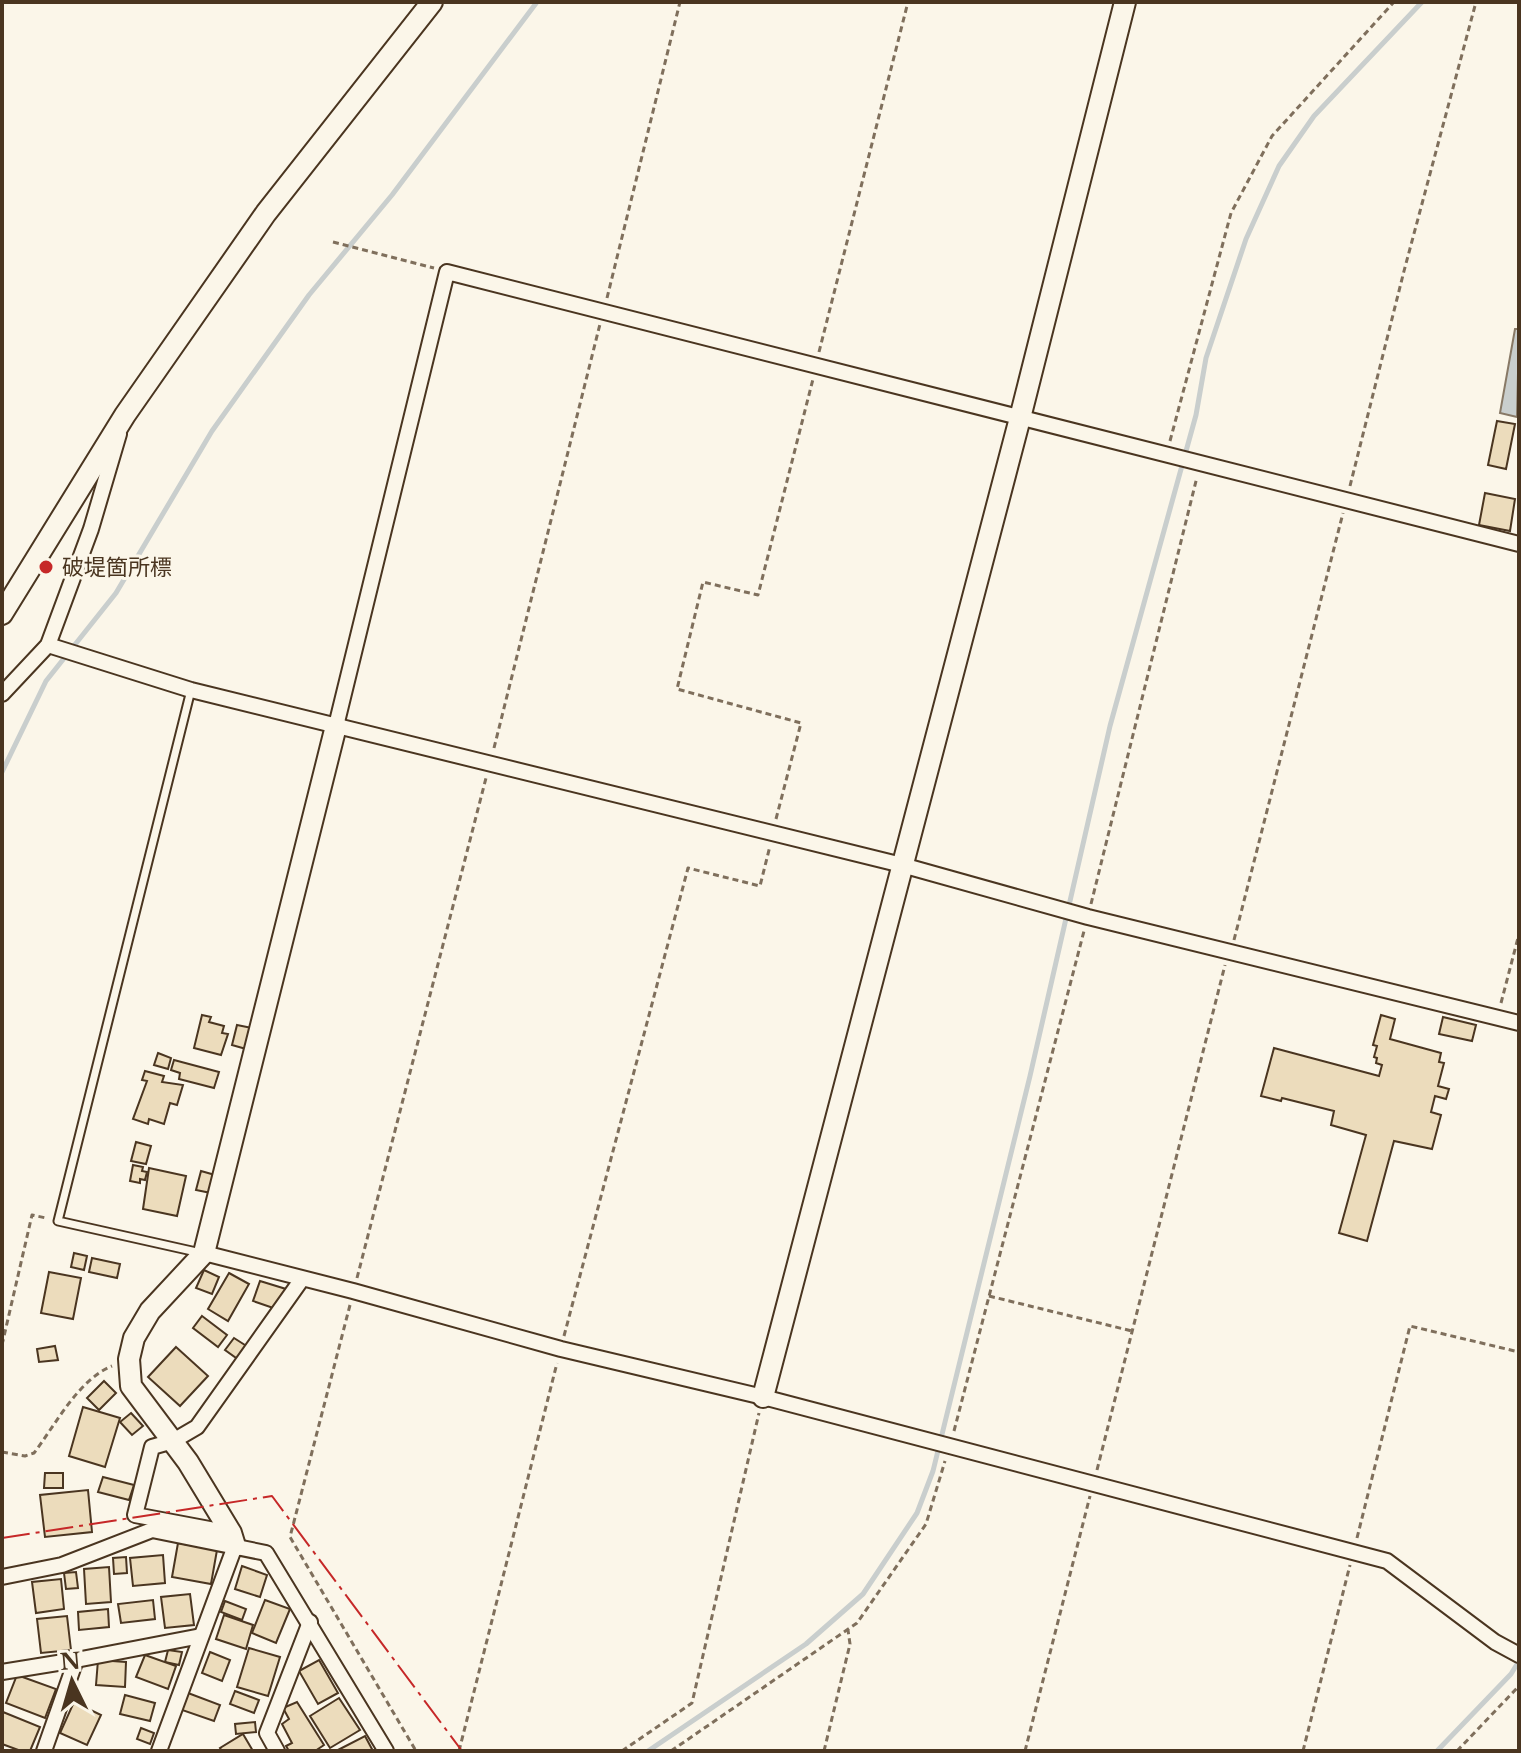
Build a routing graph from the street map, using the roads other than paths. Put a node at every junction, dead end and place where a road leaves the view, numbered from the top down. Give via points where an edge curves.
1 (432, 2) edge
2 (1125, 2) edge
3 (125, 415) junction
4 (1020, 418) junction
5 (1519, 544) edge
6 (2, 614) edge
7 (48, 645) junction
8 (191, 690) junction
9 (2, 694) edge
10 (336, 726) junction
11 (902, 865) junction
12 (1519, 1023) edge
13 (204, 1253) junction
14 (302, 1279) junction
15 (763, 1397) junction
16 (173, 1441) junction
17 (233, 1539) junction
18 (2, 1577) edge
19 (310, 1622) junction
20 (201, 1636) junction
21 (1519, 1655) edge
22 (76, 1660) junction
23 (2, 1672) edge
24 (160, 1750) edge
25 (44, 1751) edge
26 (277, 1751) edge
27 (386, 1751) edge

1 - 3 street via 266,213
2 - 4 street
3 - 6 street
3 - 7 street
4 - 5 street
4 - 10 street via 447,272
4 - 11 street
7 - 8 street
7 - 9 street
8 - 10 street
8 - 13 lane via 58,1221
10 - 11 street
10 - 13 street
11 - 12 street via 1088,917
11 - 15 street
13 - 14 street
13 - 16 street via 150,1311 129,1359 131,1386
14 - 15 street
14 - 16 street via 197,1427
15 - 21 street via 1387,1561
16 - 17 street
16 - 17 street via 152,1447 135,1515
17 - 18 street via 152,1530 62,1565
17 - 19 street via 266,1553
17 - 20 street
19 - 26 street via 267,1733
19 - 27 street
20 - 22 street
20 - 24 street
22 - 23 street
22 - 25 street

